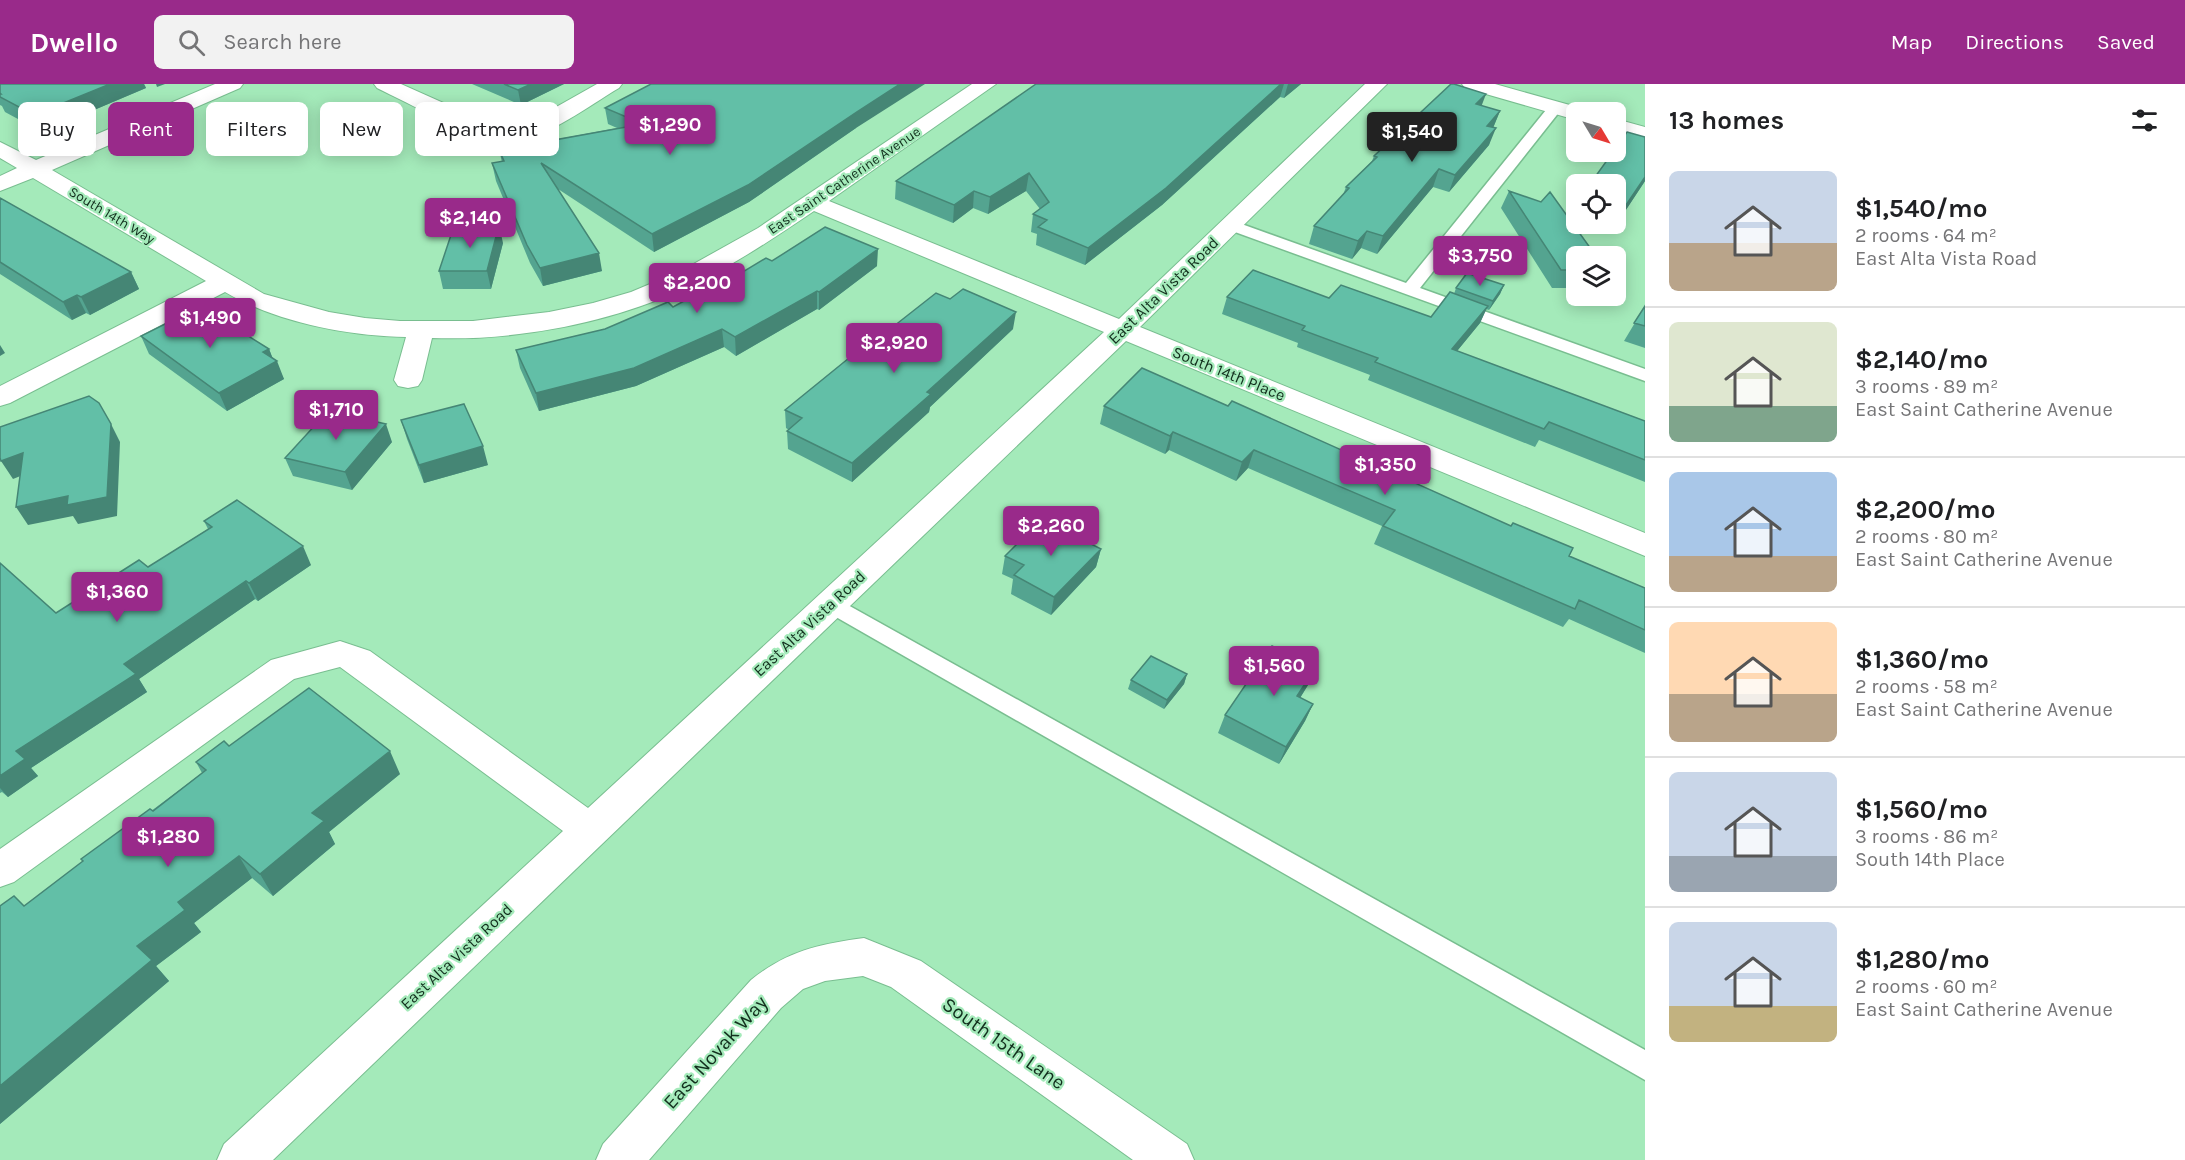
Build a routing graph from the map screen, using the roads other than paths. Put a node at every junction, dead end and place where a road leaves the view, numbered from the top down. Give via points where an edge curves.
1 (233, 84) edge
2 (384, 84) edge
3 (612, 84) edge
4 (986, 84) edge
5 (1377, 84) edge
6 (1472, 84) edge
7 (1555, 108) junction
8 (1566, 111) edge
9 (1626, 128) edge
10 (1645, 134) edge
11 (0, 149) edge
12 (34, 170) junction
13 (0, 184) edge
14 (812, 202) junction
15 (1230, 225) junction
16 (224, 282) junction
17 (1409, 290) junction
18 (1123, 329) junction
19 (420, 333) junction
20 (1645, 375) edge
21 (408, 380) dead end
22 (0, 397) edge
23 (1645, 545) edge
24 (830, 603) junction
25 (590, 830) junction
26 (0, 870) edge
27 (824, 962) joint
28 (1645, 1066) edge
29 (240, 1160) edge
30 (619, 1160) edge
31 (1171, 1160) edge

1 - 12 street
2 - 3 street via 511,135
4 - 14 street, East Saint Catherine Avenue
5 - 15 street, East Alta Vista Road
6 - 7 street
7 - 8 street
7 - 17 lane
9 - 10 street
11 - 12 street, South 14th Way
12 - 13 street
12 - 16 street, South 14th Way
14 - 18 street, South 14th Place
14 - 19 street, East Saint Catherine Avenue via 743,249 670,286 603,310 494,329
15 - 17 lane
15 - 18 street, East Alta Vista Road
16 - 19 street, East Saint Catherine Avenue via 255,299 296,313
16 - 22 street
17 - 20 lane
18 - 23 street, South 14th Place
18 - 24 street, East Alta Vista Road
19 - 21 street
24 - 25 street, East Alta Vista Road
24 - 28 lane
25 - 26 street via 358,660 340,654 283,669
25 - 29 street, East Alta Vista Road
27 - 30 street, East Novak Way via 788,976 766,994
27 - 31 street, South 15th Lane via 864,957 906,974

